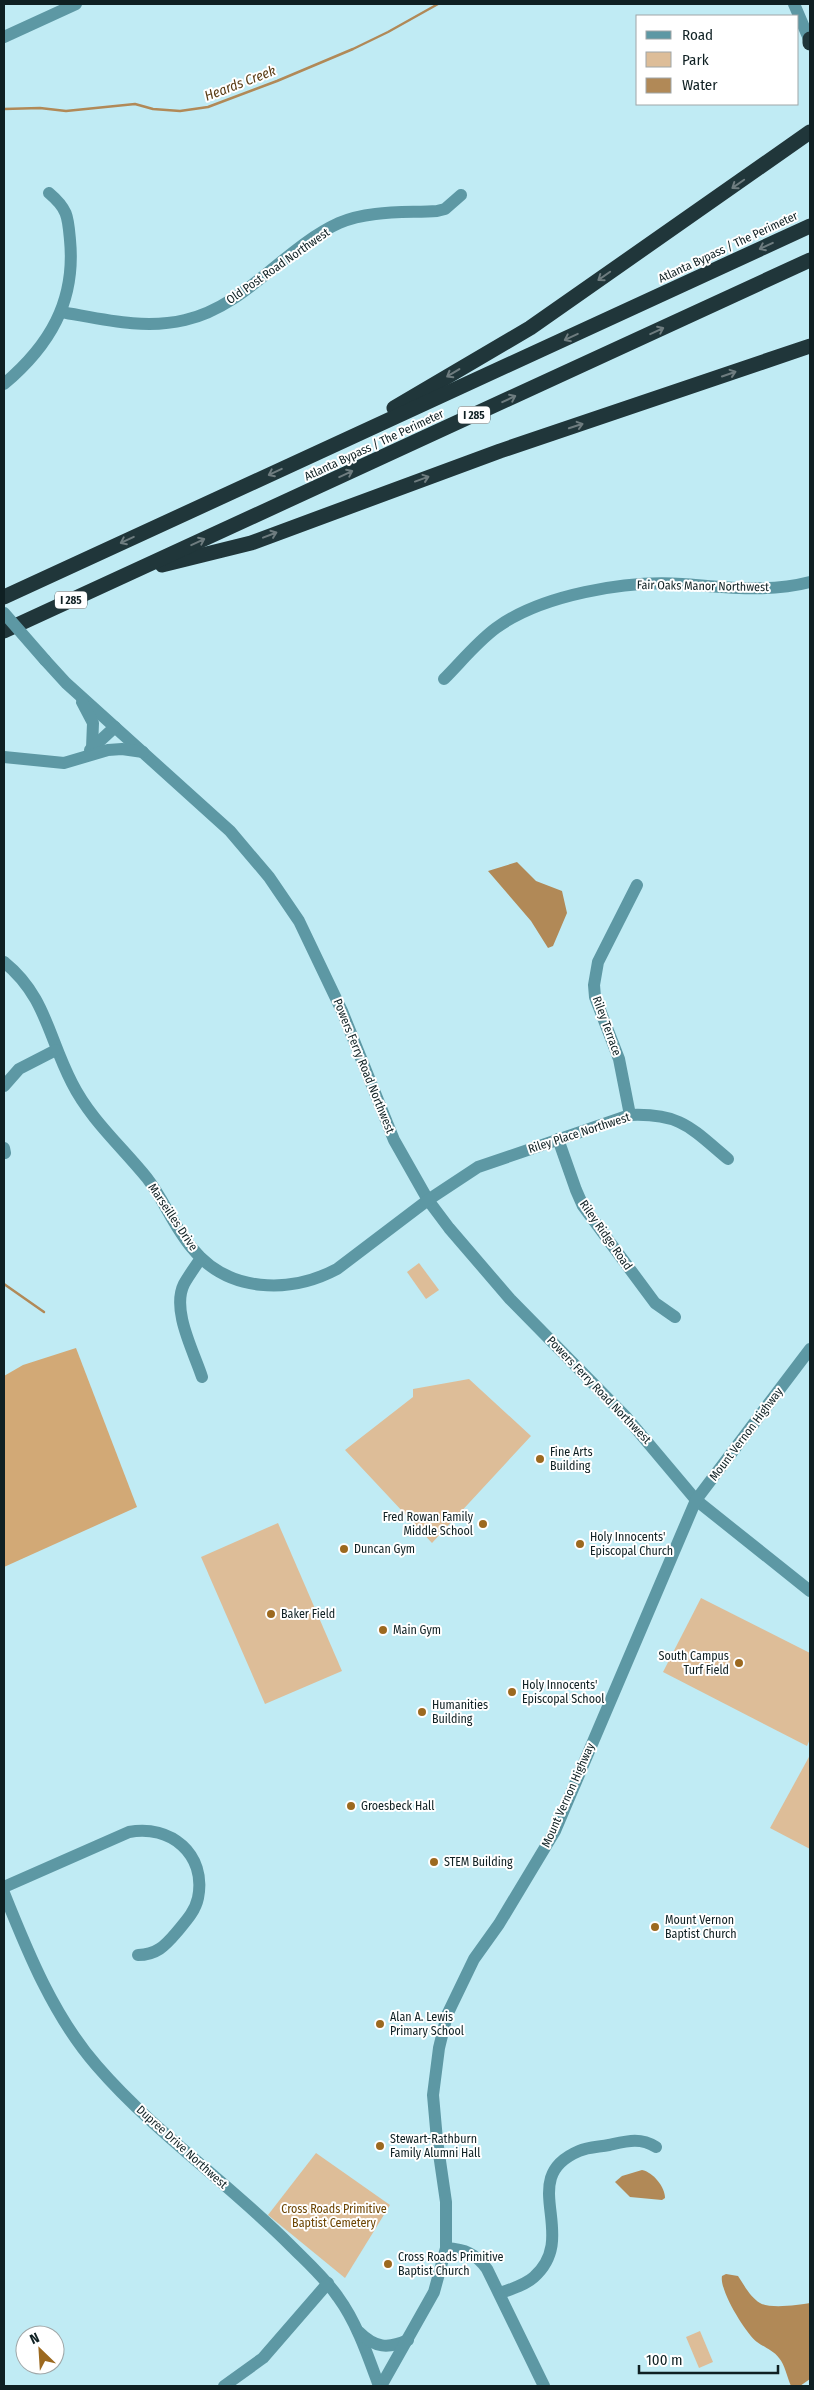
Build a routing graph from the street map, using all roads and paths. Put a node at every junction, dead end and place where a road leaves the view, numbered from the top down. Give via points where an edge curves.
1 (76, 4) edge
2 (799, 16) edge
3 (4, 37) edge
4 (810, 41) edge
5 (809, 132) edge
6 (49, 194) dead end
7 (461, 195) dead end
8 (810, 226) edge
9 (810, 260) edge
10 (61, 312) junction
11 (810, 346) edge
12 (4, 384) edge
13 (335, 444) junction
14 (138, 569) junction
15 (810, 582) edge
16 (4, 597) edge
17 (4, 613) edge
18 (4, 631) edge
19 (444, 679) dead end
20 (72, 688) junction
21 (115, 727) junction
22 (92, 748) junction
23 (143, 752) junction
24 (4, 757) edge
25 (76, 760) junction
26 (637, 885) dead end
27 (4, 962) edge
28 (56, 1050) junction
29 (4, 1086) edge
30 (630, 1115) junction
31 (558, 1138) junction
32 (728, 1159) dead end
33 (428, 1200) junction
34 (201, 1258) junction
35 (675, 1317) dead end
36 (810, 1349) edge
37 (202, 1377) dead end
38 (696, 1500) junction
39 (810, 1591) edge
40 (4, 1887) edge
41 (4, 1893) edge
42 (138, 1955) dead end
43 (656, 2147) dead end
44 (446, 2248) junction
45 (328, 2283) junction
46 (500, 2293) junction
47 (356, 2330) junction
48 (408, 2340) junction
49 (224, 2386) edge
50 (380, 2386) edge
51 (544, 2386) edge

1 - 3 street
2 - 4 street
5 -> 13 highway via 530,328
6 - 10 street via 66,210 72,257 69,285
7 - 10 street, Old Post Road Northwest via 437,212 371,214 339,223 316,236 229,301 187,320 138,325
8 -> 13 highway, Atlanta Bypass / The Perimeter / I 285
14 -> 9 highway, Atlanta Bypass / The Perimeter / I 285
10 - 12 street via 32,359
14 -> 11 highway via 188,560 251,542 500,451
13 -> 16 highway, Atlanta Bypass / The Perimeter / I 285
14 - 18 highway, Atlanta Bypass / The Perimeter / I 285
15 - 19 street, Fair Oaks Manor Northwest via 751,589 679,583 631,584 541,605 496,629
17 - 20 street, bridge
20 - 21 street, Powers Ferry Road Northwest
20 - 22 street via 93,723
21 - 22 street
21 - 23 street, Powers Ferry Road Northwest
22 - 25 street
23 - 25 street via 108,750
23 - 33 street, Powers Ferry Road Northwest via 230,832 269,877 295,914 342,1011 394,1140
24 - 25 street via 50,763
26 - 30 street, Riley Terrace via 598,962 594,985 595,997 619,1060
27 - 28 street, Marseilles Drive via 18,974 37,1000
28 - 29 street via 19,1069
28 - 34 street, Marseilles Drive via 85,1106 161,1197 185,1240
30 - 31 street, Riley Place Northwest
30 - 32 street, Riley Place Northwest via 654,1114 677,1120
31 - 33 street, Riley Place Northwest via 478,1167
31 - 35 street, Riley Ridge Road via 584,1206 655,1303
33 - 34 street, Marseilles Drive via 337,1268 303,1283 275,1286 248,1283 222,1273
33 - 38 street, Powers Ferry Road Northwest via 489,1276 627,1418
34 - 37 street via 184,1284 180,1305
36 - 38 street, Mount Vernon Highway
38 - 39 street, Powers Ferry Road Northwest
38 - 44 street, Mount Vernon Highway via 554,1831 499,1924 474,1959 447,2015 433,2096 446,2202
40 - 42 street via 129,1832 150,1830 168,1836 184,1847 194,1862 199,1881 198,1898 190,1916 165,1946 153,1953
41 - 45 street, Dupree Drive Northwest via 57,2009 95,2064 127,2098 275,2230
43 - 46 street via 647,2141 635,2140 580,2151 561,2162 552,2174 547,2190 554,2229 549,2257 534,2277
44 - 46 street via 467,2251 480,2260
44 - 48 street, Mount Vernon Highway via 434,2292
45 - 47 street, Dupree Drive Northwest
45 - 49 street via 263,2358
46 - 51 street
47 - 48 street via 376,2345 390,2346
47 - 50 street, Dupree Drive Northwest
48 - 50 street

